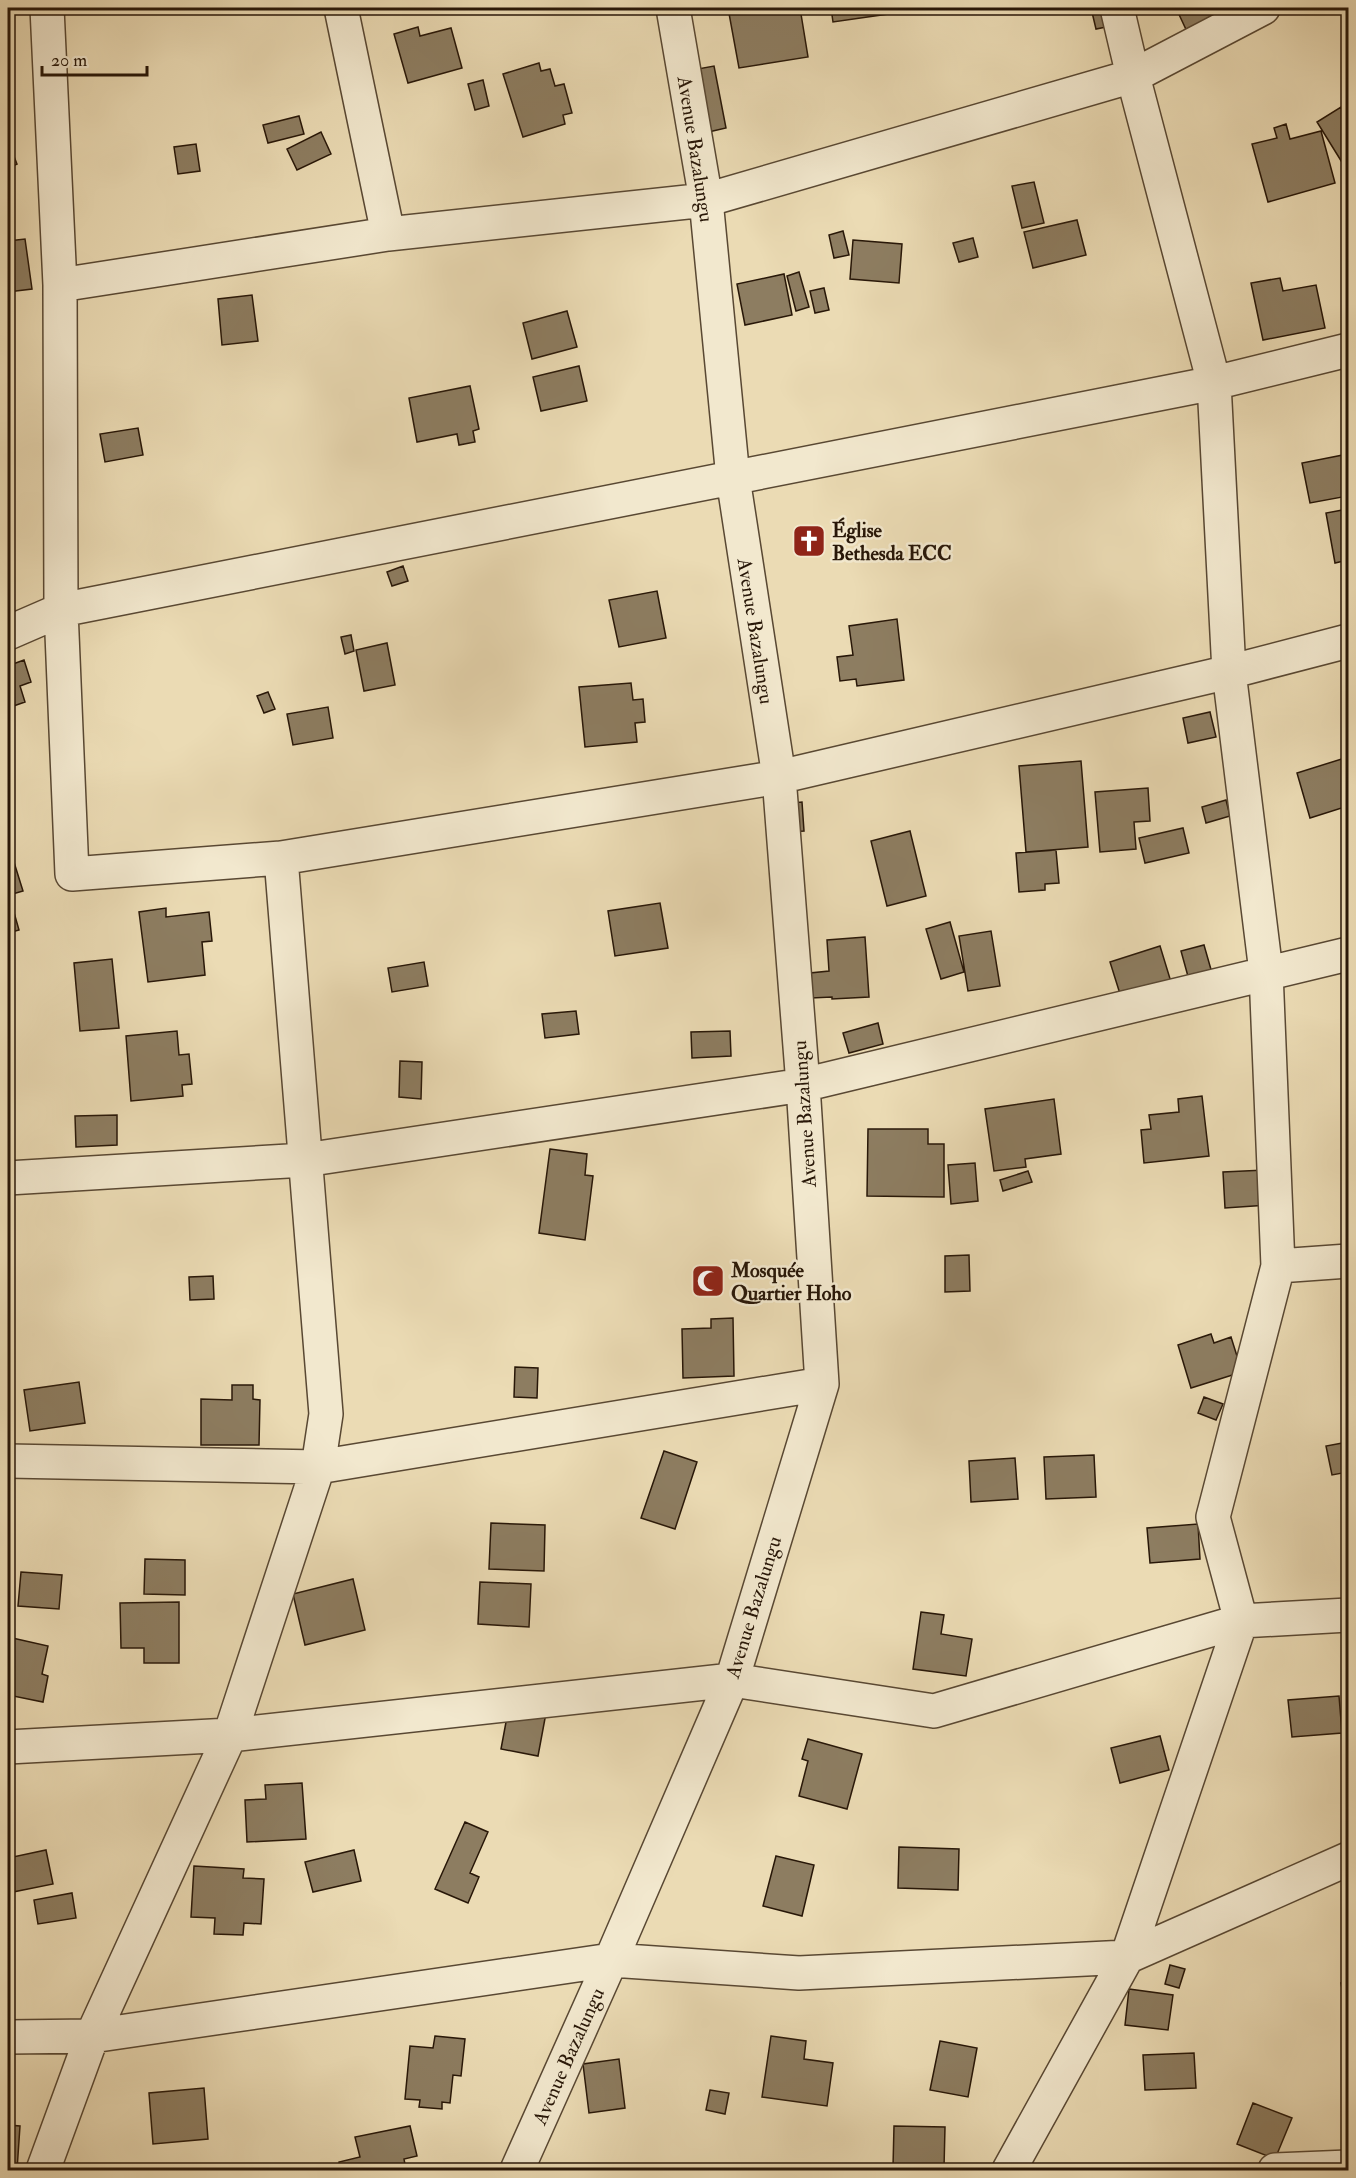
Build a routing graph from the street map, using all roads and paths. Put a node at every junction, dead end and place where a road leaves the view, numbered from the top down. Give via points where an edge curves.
1 (47, 8) edge
2 (340, 8) edge
3 (673, 8) edge
4 (1117, 8) edge
5 (1263, 8) edge
6 (1133, 76) junction
7 (706, 200) junction
8 (388, 234) junction
9 (60, 285) junction
10 (1348, 350) edge
11 (1214, 382) junction
12 (733, 478) junction
13 (61, 610) junction
14 (8, 633) edge
15 (1348, 641) edge
16 (1229, 672) junction
17 (779, 777) junction
18 (281, 858) junction
19 (1348, 954) edge
20 (1266, 972) junction
21 (803, 1085) junction
22 (305, 1161) junction
23 (8, 1178) edge
24 (1348, 1261) edge
25 (1278, 1266) junction
26 (822, 1384) junction
27 (8, 1461) edge
28 (318, 1467) junction
29 (1348, 1615) edge
30 (1241, 1621) junction
31 (732, 1680) junction
32 (230, 1734) junction
33 (8, 1747) edge
34 (1348, 1859) edge
35 (1127, 1957) junction
36 (611, 1960) junction
37 (92, 2036) junction
38 (8, 2037) edge
39 (1348, 2167) edge
40 (43, 2170) edge
41 (517, 2170) edge
42 (1009, 2170) edge
43 (1275, 2170) edge

1 - 9 street
2 - 8 street
3 - 7 street, Avenue Bazalungu
4 - 6 street
5 - 6 street
6 - 7 street
6 - 11 street
7 - 8 street
7 - 12 street, Avenue Bazalungu
8 - 9 street
9 - 13 street
10 - 11 street
11 - 12 street
11 - 16 street
12 - 13 street
12 - 17 street, Avenue Bazalungu
13 - 14 street
13 - 18 street via 72,874
15 - 16 street
16 - 17 street
16 - 20 street
17 - 18 street
17 - 21 street, Avenue Bazalungu
18 - 22 street
19 - 20 street
20 - 21 street
20 - 25 street
21 - 22 street
21 - 26 street, Avenue Bazalungu
22 - 23 street
22 - 28 street via 326,1414
24 - 25 street
25 - 30 street via 1213,1517
26 - 28 street
26 - 31 street, Avenue Bazalungu
27 - 28 street
28 - 32 street
29 - 30 street
30 - 31 street via 934,1711
30 - 35 street
31 - 32 street
31 - 36 street, Avenue Bazalungu
32 - 33 street
32 - 37 street
34 - 35 street
35 - 36 street via 799,1973
35 - 42 street
36 - 37 street
36 - 41 street, Avenue Bazalungu
37 - 38 street
37 - 40 street
39 - 43 street

